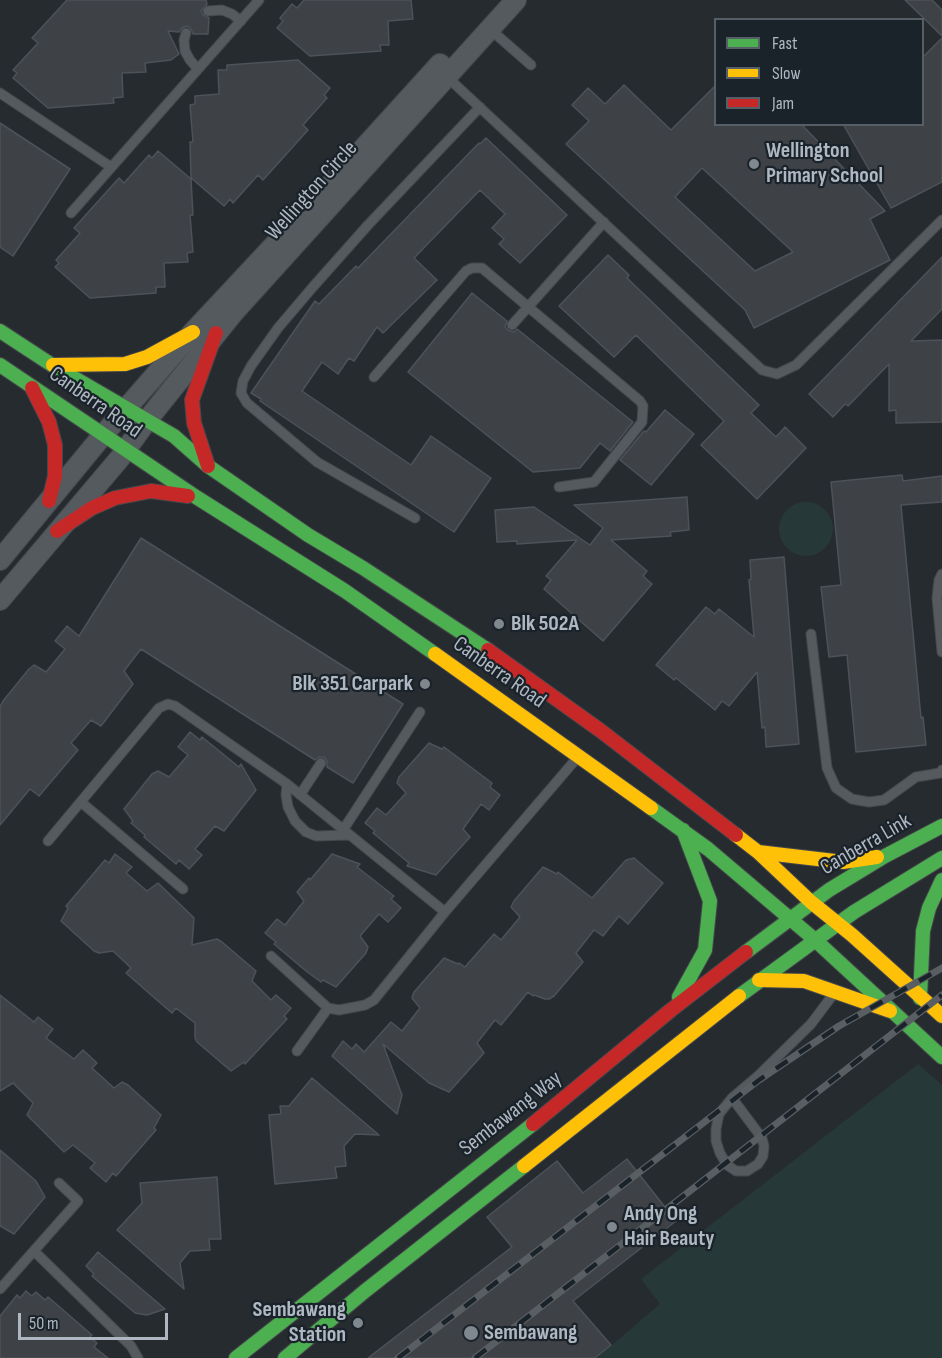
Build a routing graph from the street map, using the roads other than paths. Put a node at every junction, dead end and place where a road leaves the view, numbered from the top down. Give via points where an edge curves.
1 (259, 0) edge
2 (505, 3) edge
3 (208, 11) dead end
4 (241, 21) junction
5 (491, 30) junction
6 (186, 33) dead end
7 (531, 65) dead end
8 (197, 68) junction
9 (442, 72) junction
10 (1, 96) edge
11 (480, 108) junction
12 (111, 166) junction
13 (71, 213) dead end
14 (942, 220) edge
15 (604, 222) junction
16 (528, 307) junction
17 (512, 326) dead end
18 (0, 331) edge
19 (193, 332) junction
20 (216, 333) junction
21 (0, 365) edge
22 (52, 365) junction
23 (374, 376) dead end
24 (30, 384) junction
25 (127, 407) junction
26 (148, 419) junction
27 (103, 435) junction
28 (125, 450) junction
29 (208, 466) junction
30 (560, 487) dead end
31 (195, 497) junction
32 (49, 501) junction
33 (415, 518) dead end
34 (57, 531) junction
35 (0, 560) edge
36 (942, 574) edge
37 (0, 600) edge
38 (811, 634) dead end
39 (942, 652) edge
40 (420, 712) dead end
41 (579, 756) junction
42 (321, 763) dead end
43 (942, 770) edge
44 (287, 784) junction
45 (300, 795) junction
46 (81, 802) junction
47 (942, 826) edge
48 (683, 830) junction
49 (346, 832) junction
50 (48, 841) dead end
51 (758, 852) junction
52 (885, 856) junction
53 (942, 858) edge
54 (942, 880) edge
55 (183, 889) dead end
56 (812, 902) junction
57 (445, 912) junction
58 (790, 919) junction
59 (837, 924) junction
60 (814, 939) junction
61 (271, 956) dead end
62 (759, 980) junction
63 (834, 991) junction
64 (920, 998) junction
65 (328, 1008) junction
66 (671, 1010) junction
67 (890, 1011) junction
68 (942, 1016) edge
69 (297, 1051) dead end
70 (942, 1057) edge
71 (732, 1098) junction
72 (59, 1183) dead end
73 (34, 1251) junction
74 (0, 1289) edge
75 (138, 1358) edge
76 (236, 1358) edge
77 (285, 1358) edge

1 - 4 lane
2 - 5 street, Wellington Circle
2 - 9 street, Wellington Circle
3 - 4 lane via 222,10
4 - 8 lane
5 - 7 lane
5 - 9 street, Wellington Circle
6 - 8 lane via 185,51
8 - 12 lane
9 - 11 lane
9 - 19 street, Wellington Circle
9 - 20 street, Wellington Circle
10 - 12 lane
11 - 15 lane
11 - 33 lane via 368,225 278,328 251,366 241,393 247,403 317,462
12 - 13 lane
14 - 15 lane via 796,365 777,374 762,370
15 - 16 lane
16 - 17 lane
16 - 23 lane via 482,268 472,268
16 - 30 lane via 643,406 642,422 594,482
18 - 22 main road, Canberra Road
19 - 22 main road via 147,357 125,364
19 - 25 street, Wellington Circle
20 - 26 street, Wellington Circle
20 - 29 main road via 192,400 194,423
21 - 24 main road, Canberra Road
22 - 25 main road, Canberra Road
24 - 27 main road, Canberra Road
24 - 32 main road via 49,422 55,445 55,476
25 - 26 main road, Canberra Road
25 - 27 street, Wellington Circle
26 - 28 street, Wellington Circle
26 - 29 main road, Canberra Road
27 - 28 main road, Canberra Road
27 - 32 street, Wellington Circle
28 - 31 main road, Canberra Road
28 - 34 street, Wellington Circle
29 - 51 main road, Canberra Road via 477,642
31 - 34 main road via 151,491 115,498
31 - 41 main road, Canberra Road via 345,591
32 - 35 street, Wellington Circle
34 - 37 street, Wellington Circle
36 - 39 lane via 937,598
38 - 43 lane via 827,768 836,788 852,799 884,800 916,777
40 - 49 lane
41 - 48 main road, Canberra Road
41 - 57 lane
42 - 45 lane
44 - 45 lane
44 - 46 lane via 168,704 159,708
44 - 49 lane via 288,807 306,832 328,837
45 - 49 lane
46 - 50 lane
46 - 55 lane
47 - 52 main road, Canberra Link
48 - 58 main road, Canberra Road
48 - 66 main road via 710,901 705,951
49 - 57 lane
51 - 52 main road via 843,862
51 - 56 main road, Canberra Road
52 - 56 main road, Canberra Link
53 - 59 main road
54 - 64 main road via 923,932
56 - 58 main road, Sembawang Way
56 - 59 main road, Canberra Road
57 - 65 lane via 374,1000 339,1010
58 - 60 main road, Canberra Road
58 - 66 main road, Sembawang Way
59 - 60 main road
59 - 64 main road, Canberra Road
60 - 62 main road
60 - 67 main road, Canberra Road
61 - 65 lane
62 - 63 main road via 804,981
62 - 77 main road
63 - 67 main road
63 - 71 lane via 811,1024
64 - 68 main road, Canberra Road
65 - 69 lane
66 - 76 main road, Sembawang Way
67 - 70 main road, Canberra Road
71 - 71 lane via 764,1146 758,1164 747,1171 736,1171 727,1165 716,1141 720,1114
72 - 73 lane via 78,1201
73 - 74 lane
73 - 75 lane via 131,1346

